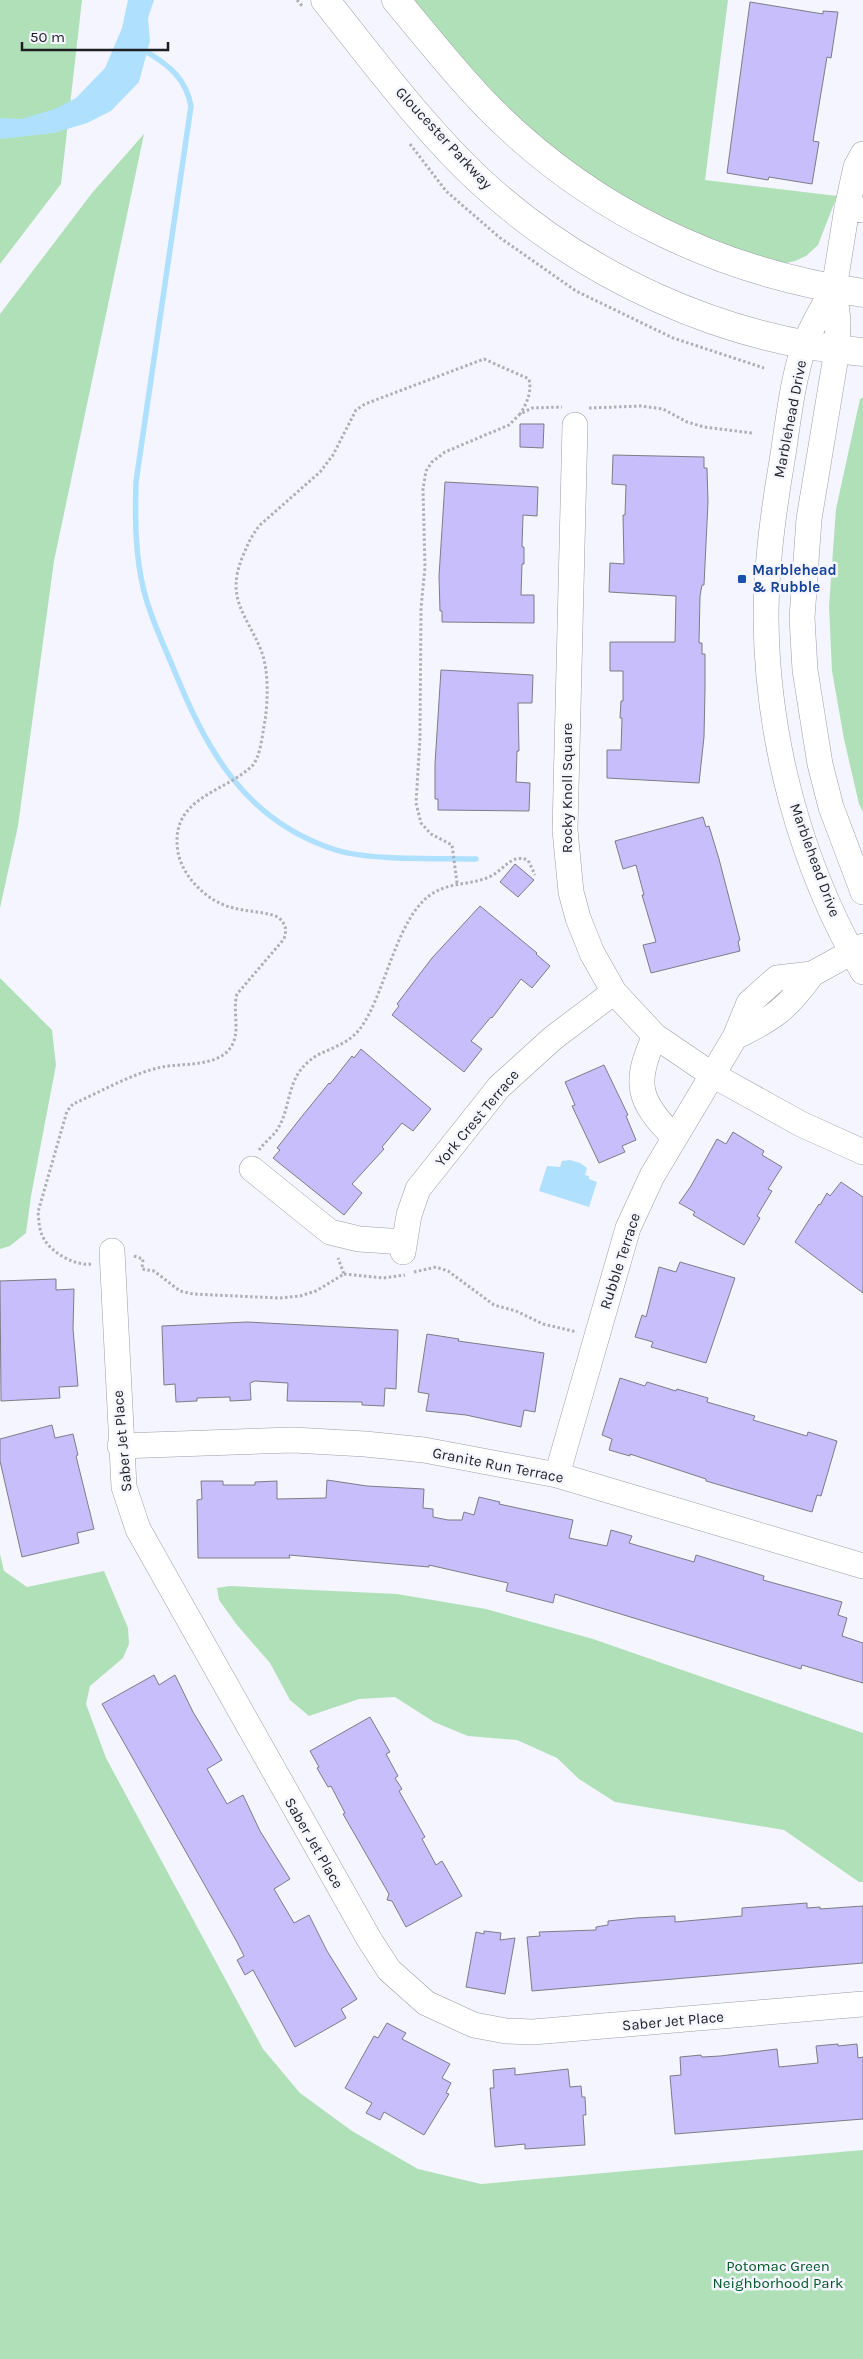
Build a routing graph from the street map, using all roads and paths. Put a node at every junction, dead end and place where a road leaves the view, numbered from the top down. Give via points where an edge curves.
1 (325, 0) edge
2 (396, 0) edge
3 (863, 154) edge
4 (855, 209) edge
5 (834, 289) junction
6 (863, 293) edge
7 (804, 346) junction
8 (850, 351) edge
9 (574, 413) junction
10 (520, 414) junction
11 (752, 433) dead end
12 (534, 875) dead end
13 (457, 883) junction
14 (863, 892) edge
15 (859, 957) edge
16 (614, 992) junction
17 (655, 1036) junction
18 (711, 1074) junction
19 (674, 1137) junction
20 (863, 1152) edge
21 (252, 1169) joint
22 (334, 1253) dead end
23 (112, 1255) junction
24 (344, 1274) junction
25 (580, 1332) dead end
26 (120, 1446) junction
27 (557, 1475) junction
28 (863, 1566) edge
29 (863, 2004) edge

1 - 7 main road, Gloucester Parkway via 410,104 480,181 562,245 604,271 659,298 712,320
2 - 5 main road via 488,108 570,179 616,209 669,237 731,263
3 - 4 street via 856,167
4 - 5 street
5 - 6 main road
5 - 7 street, Marblehead Drive
5 - 8 street via 838,320
7 - 8 main road, Gloucester Parkway
7 - 15 street, Marblehead Drive via 796,375 773,514 766,619 769,674 782,760 796,818 831,908
8 - 14 street via 809,519 803,627 806,680 820,764 831,807
9 - 10 path via 543,406
9 - 11 path via 640,406 663,410 704,427
9 - 16 street, Rocky Knoll Square via 567,862 571,892 584,934
10 - 13 path via 509,425 445,452 432,462 426,471 423,489 425,567 416,803 421,822 431,834 452,845
10 - 23 path via 528,400 529,379 484,359 372,400 356,410 333,455 320,472 252,535 236,574 235,592 261,651 267,680 265,719 257,759 248,770 216,788 188,810 177,835 182,864 193,882 220,904 278,917 286,931 284,939 237,994 235,1041 229,1050 216,1058 151,1070 73,1104 67,1111 38,1212 39,1226 44,1240 75,1263 86,1264
12 - 13 path via 528,860 522,858 514,859 491,876
13 - 21 path via 420,902 369,1014 346,1042 307,1062 296,1077 277,1130 256,1154
15 - 18 street, Rubble Terrace via 812,974 777,978 749,1003 735,1037
16 - 17 street, Rocky Knoll Square
16 - 21 street, York Crest Terrace via 541,1049 499,1087 418,1189 409,1215 404,1247 330,1232
17 - 18 street, Rocky Knoll Square
17 - 19 street via 645,1057 641,1088 650,1110
18 - 19 street, Rubble Terrace
18 - 20 street, Rocky Knoll Square via 801,1124
19 - 27 street, Rubble Terrace via 628,1228
22 - 24 path
23 - 24 path via 139,1256 143,1259 142,1270 154,1270 180,1291 208,1296 300,1296 316,1291
23 - 26 street, Saber Jet Place
24 - 25 path via 396,1278 436,1267 461,1279 494,1305 543,1324
26 - 27 street, Granite Run Terrace via 293,1440 365,1444 424,1450
26 - 29 street, Saber Jet Place via 124,1487 147,1548 369,1939 389,1970 426,2003 474,2025 533,2032
27 - 28 street, Granite Run Terrace

